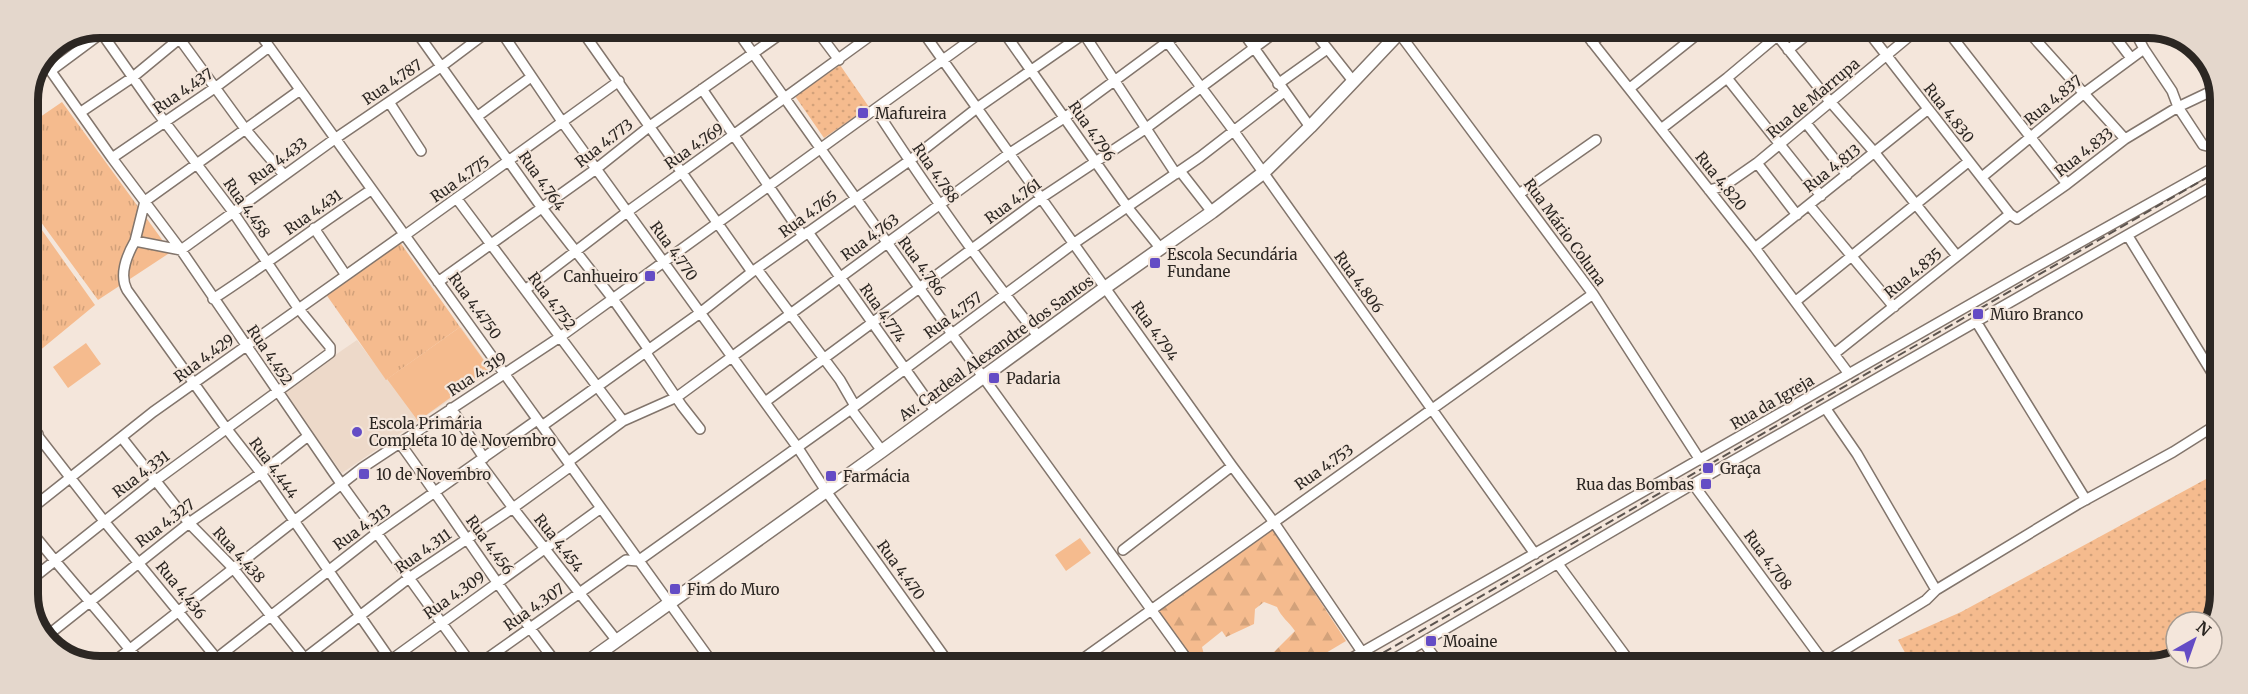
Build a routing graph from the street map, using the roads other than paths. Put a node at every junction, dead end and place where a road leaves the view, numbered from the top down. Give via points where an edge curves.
1 (109, 38) edge
2 (263, 38) edge
3 (421, 38) edge
4 (481, 38) edge
5 (504, 38) edge
6 (587, 38) edge
7 (742, 38) edge
8 (775, 38) edge
9 (822, 38) edge
10 (868, 38) edge
11 (927, 38) edge
12 (974, 38) edge
13 (1008, 38) edge
14 (1075, 38) edge
15 (1089, 38) edge
16 (1164, 38) edge
17 (1173, 38) edge
18 (1246, 38) edge
19 (1267, 38) edge
20 (1319, 38) edge
21 (1393, 38) edge
22 (1406, 38) edge
23 (1589, 38) edge
24 (1597, 38) edge
25 (1693, 38) edge
26 (1769, 38) edge
27 (1778, 38) edge
28 (1803, 38) edge
29 (1873, 38) edge
30 (1908, 38) edge
31 (1953, 38) edge
32 (2034, 38) edge
33 (2138, 38) edge
34 (91, 39) edge
35 (179, 39) joint
36 (2116, 39) edge
37 (1592, 42) junction
38 (1167, 43) junction
39 (269, 47) junction
40 (1253, 48) junction
41 (1327, 49) junction
42 (2144, 49) junction
43 (1788, 50) junction
44 (752, 54) junction
45 (1887, 56) junction
46 (2131, 58) junction
47 (839, 60) junction
48 (943, 61) junction
49 (48, 65) edge
50 (442, 66) junction
51 (52, 70) junction
52 (1032, 72) junction
53 (133, 77) junction
54 (531, 77) junction
55 (1727, 78) junction
56 (619, 81) junction
57 (1353, 81) junction
58 (1114, 82) junction
59 (1278, 84) junction
60 (216, 87) junction
61 (1200, 87) junction
62 (1630, 88) junction
63 (702, 89) junction
64 (300, 90) junction
65 (2210, 92) edge
66 (1284, 93) junction
67 (2083, 94) junction
68 (784, 99) junction
69 (389, 102) junction
70 (1832, 103) junction
71 (2178, 106) junction
72 (977, 108) junction
73 (876, 110) junction
74 (1927, 110) junction
75 (81, 112) junction
76 (478, 116) junction
77 (1064, 118) junction
78 (164, 121) junction
79 (563, 123) junction
80 (1806, 123) junction
81 (650, 126) junction
82 (1310, 127) junction
83 (1145, 129) junction
84 (1661, 129) junction
85 (246, 130) junction
86 (1233, 130) junction
87 (734, 137) junction
88 (336, 138) junction
89 (2031, 138) junction
90 (2125, 139) junction
91 (1596, 140) dead end
92 (1779, 145) junction
93 (2210, 147) edge
94 (820, 148) junction
95 (421, 151) dead end
96 (1010, 153) junction
97 (1875, 153) junction
98 (112, 158) junction
99 (510, 161) junction
100 (909, 161) junction
101 (1095, 162) junction
102 (1968, 162) junction
103 (1757, 163) junction
104 (197, 165) junction
105 (596, 169) junction
106 (2210, 170) edge
107 (682, 172) junction
108 (1178, 172) junction
109 (1263, 172) junction
110 (284, 175) junction
111 (1847, 175) junction
112 (1982, 177) junction
113 (2067, 184) junction
114 (1724, 186) junction
115 (768, 188) junction
116 (2210, 188) edge
117 (371, 190) junction
118 (1709, 190) junction
119 (1519, 194) junction
120 (1821, 196) junction
121 (856, 198) junction
122 (1041, 198) junction
123 (457, 199) junction
124 (1718, 199) junction
125 (145, 201) junction
126 (1915, 204) junction
127 (940, 205) junction
128 (1809, 205) junction
129 (542, 208) junction
130 (1128, 208) junction
131 (233, 212) junction
132 (627, 212) junction
133 (1212, 212) junction
134 (2010, 214) junction
135 (1797, 215) junction
136 (718, 222) junction
137 (314, 228) junction
138 (806, 234) junction
139 (403, 235) junction
140 (2128, 236) junction
141 (135, 242) junction
142 (887, 243) junction
143 (490, 244) junction
144 (1073, 244) junction
145 (1755, 248) junction
146 (1161, 249) junction
147 (181, 250) junction
148 (972, 251) junction
149 (575, 253) junction
150 (1852, 256) junction
151 (1957, 256) junction
152 (663, 262) junction
153 (267, 264) junction
154 (754, 271) junction
155 (345, 274) junction
156 (840, 278) junction
157 (438, 282) junction
158 (1106, 287) junction
159 (920, 288) junction
160 (525, 291) junction
161 (1593, 294) junction
162 (1004, 296) junction
163 (213, 299) junction
164 (613, 299) junction
165 (1796, 301) junction
166 (1893, 307) junction
167 (298, 308) junction
168 (700, 313) junction
169 (790, 314) junction
170 (1977, 323) junction
171 (872, 324) junction
172 (952, 334) junction
173 (560, 337) junction
174 (1039, 337) junction
175 (246, 346) junction
176 (647, 352) junction
177 (1834, 354) junction
178 (732, 356) junction
179 (823, 358) junction
180 (2210, 368) edge
181 (904, 369) junction
182 (505, 374) junction
183 (1850, 374) junction
184 (983, 376) junction
185 (195, 384) junction
186 (599, 387) junction
187 (276, 391) junction
188 (677, 397) junction
189 (765, 402) junction
190 (451, 408) junction
191 (853, 408) junction
192 (1433, 409) junction
193 (1826, 409) junction
194 (935, 411) junction
195 (623, 421) junction
196 (540, 423) junction
197 (226, 428) junction
198 (700, 429) dead end
199 (2210, 429) edge
200 (38, 434) edge
201 (308, 436) junction
202 (122, 438) junction
203 (399, 442) junction
204 (798, 448) junction
205 (882, 451) junction
206 (482, 460) junction
207 (1700, 460) junction
208 (569, 464) junction
209 (1232, 466) junction
210 (261, 473) junction
211 (70, 477) junction
212 (155, 482) junction
213 (1693, 484) junction
214 (342, 485) junction
215 (826, 491) junction
216 (436, 492) junction
217 (2086, 500) junction
218 (38, 503) edge
219 (513, 508) junction
220 (601, 508) junction
221 (292, 520) junction
222 (104, 521) junction
223 (1273, 521) junction
224 (189, 523) junction
225 (378, 532) junction
226 (465, 539) junction
227 (38, 541) edge
228 (544, 549) junction
229 (1123, 550) dead end
230 (1535, 554) junction
231 (638, 561) junction
232 (54, 562) junction
233 (140, 562) junction
234 (1558, 564) junction
235 (233, 568) junction
236 (327, 570) junction
237 (38, 574) edge
238 (409, 578) junction
239 (498, 582) junction
240 (1936, 590) junction
241 (579, 593) junction
242 (90, 600) junction
243 (670, 603) junction
244 (1152, 609) junction
245 (178, 611) junction
246 (360, 615) junction
247 (271, 616) junction
248 (442, 622) junction
249 (529, 629) junction
250 (51, 633) edge
251 (617, 641) junction
252 (1424, 643) junction
253 (130, 650) junction
254 (1362, 652) junction
255 (1818, 654) junction
256 (122, 656) edge
257 (135, 656) edge
258 (216, 656) edge
259 (226, 656) edge
260 (299, 656) edge
261 (312, 656) edge
262 (385, 656) edge
263 (398, 656) edge
264 (466, 656) edge
265 (491, 656) edge
266 (551, 656) edge
267 (596, 656) edge
268 (708, 656) edge
269 (944, 656) edge
270 (1087, 656) edge
271 (1185, 656) edge
272 (1355, 656) edge
273 (1400, 656) edge
274 (1434, 656) edge
275 (1626, 656) edge
276 (1815, 656) edge
277 (1820, 656) edge
278 (1835, 656) edge

1 - 53 street, Rua 4.458
2 - 39 street, Rua 4.4750
3 - 50 street, Rua 4.764
4 - 50 street, Rua 4.787
5 - 54 street, Rua 4.770
6 - 56 street
7 - 44 street, Rua 4.786
8 - 44 street, Rua 4.773
9 - 47 street
10 - 47 street, Rua 4.769
11 - 48 street, Rua 4.794
12 - 48 street, Rua 4.319
13 - 52 street, Rua 4.796
14 - 52 street, Rua 4.765
15 - 58 street
16 - 38 street, Rua 4.806
17 - 38 street, Rua 4.763
18 - 40 street
19 - 40 street, Rua 4.761
20 - 41 street
21 - 57 main road, Av. Cardeal Alexandre dos Santos
22 - 119 street, Rua Mário Coluna
23 - 37 street, Rua 4.820
24 - 37 street
25 - 62 street
26 - 55 street
27 - 43 street
28 - 43 street
29 - 45 street, Rua 4.830
30 - 45 street, Rua de Marrupa
31 - 89 street
32 - 67 street
33 - 42 street
34 - 51 street
35 - 53 street
35 - 60 street
36 - 46 street
37 - 62 street, Rua 4.820
38 - 58 street, Rua 4.763
38 - 61 street, Rua 4.806
39 - 60 street, Rua 4.437
39 - 64 street, Rua 4.4750
40 - 59 street
40 - 61 street, Rua 4.761
41 - 57 street
41 - 59 street
42 - 46 street, Rua 4.837
42 - 71 street
43 - 70 street
44 - 63 street, Rua 4.773
44 - 68 street, Rua 4.786
45 - 70 street, Rua de Marrupa
45 - 74 street, Rua 4.830
46 - 67 street, Rua 4.837
47 - 68 street, Rua 4.769
48 - 72 street, Rua 4.794
48 - 73 street, Rua 4.319
49 - 51 street, Rua 4.452
50 - 69 street, Rua 4.787
50 - 76 street, Rua 4.764
51 - 75 street, Rua 4.452
52 - 72 street, Rua 4.765
52 - 77 street, Rua 4.796
53 - 75 street
53 - 78 street, Rua 4.458
54 - 76 street
54 - 79 street, Rua 4.770
55 - 84 street
55 - 92 street
56 - 79 street, Rua 4.775
56 - 81 street
57 - 82 main road, Av. Cardeal Alexandre dos Santos
58 - 77 street, Rua 4.763
58 - 83 street
59 - 66 street
60 - 78 street, Rua 4.437
60 - 85 street
61 - 83 street, Rua 4.761
61 - 86 street, Rua 4.806
62 - 84 street, Rua 4.820
63 - 81 street, Rua 4.773
63 - 87 street, Rua 4.774
64 - 85 street
64 - 88 street, Rua 4.4750
65 - 71 street, Rua 4.833
66 - 82 street
66 - 86 street, Rua 4.757
67 - 89 street, Rua 4.837
67 - 90 street
68 - 87 street, Rua 4.769
68 - 94 street, Rua 4.786
69 - 88 street, Rua 4.787
69 - 95 street
70 - 80 street, Rua de Marrupa
70 - 97 street
71 - 90 street, Rua 4.833
71 - 93 street via 2203,145
72 - 96 street, Rua 4.794
72 - 100 street, Rua 4.765
73 - 94 street, Rua 4.319
73 - 100 street, Rua 4.788
74 - 97 street, Rua 4.813
74 - 102 street, Rua 4.830
75 - 98 street, Rua 4.452
76 - 99 street, Rua 4.764
77 - 96 street, Rua 4.763
77 - 101 street, Rua 4.796
78 - 98 street, Rua 4.437
78 - 104 street, Rua 4.458
79 - 99 street, Rua 4.775
79 - 105 street, Rua 4.770
80 - 92 street, Rua de Marrupa
80 - 111 street
81 - 105 street, Rua 4.773
81 - 107 street
82 - 109 main road, Av. Cardeal Alexandre dos Santos
83 - 101 street, Rua 4.761
83 - 108 street
84 - 118 street, Rua 4.820
85 - 104 street
85 - 110 street
86 - 108 street, Rua 4.757
86 - 109 street, Rua 4.806
87 - 107 street, Rua 4.769
87 - 115 street, Rua 4.774
88 - 110 street, Rua 4.433
88 - 117 street, Rua 4.4750
89 - 112 street, Rua 4.837
89 - 113 street
90 - 113 street, Rua 4.833
91 - 119 street
92 - 103 street, Rua de Marrupa
92 - 120 street
94 - 115 street, Rua 4.319
94 - 121 street, Rua 4.786
96 - 122 street, Rua 4.794
96 - 127 street, Rua 4.763
97 - 111 street, Rua 4.813
97 - 126 street
98 - 125 street, Rua 4.452
99 - 123 street, Rua 4.775
99 - 129 street, Rua 4.764
100 - 121 street, Rua 4.765
100 - 127 street, Rua 4.788
101 - 122 street, Rua 4.761
101 - 130 street, Rua 4.796
102 - 112 street, Rua 4.830
102 - 126 street
103 - 114 street, Rua de Marrupa
103 - 135 street
104 - 125 street
104 - 131 street, Rua 4.458
105 - 129 street, Rua 4.773
105 - 132 street, Rua 4.770
106 - 183 street, Rua da Igreja
107 - 132 street, Rua 4.769
107 - 136 street
108 - 130 street, Rua 4.757
108 - 133 street
109 - 133 main road, Av. Cardeal Alexandre dos Santos
109 - 192 street, Rua 4.806
110 - 131 street, Rua 4.433
111 - 120 street, Rua 4.813
112 - 134 street, Rua 4.830
113 - 134 street, Rua 4.833 via 2022,217
114 - 118 street
114 - 124 street
115 - 136 street, Rua 4.319
115 - 138 street, Rua 4.774
116 - 140 street
117 - 137 street, Rua 4.431
117 - 139 street, Rua 4.4750
118 - 124 street, Rua 4.820
119 - 161 street, Rua Mário Coluna
120 - 128 street, Rua 4.813
121 - 138 street, Rua 4.765
121 - 142 street, Rua 4.786
122 - 144 street, Rua 4.794
122 - 148 street, Rua 4.761
123 - 139 street, Rua 4.775
123 - 143 street, Rua 4.752
124 - 145 street, Rua 4.820
125 - 141 street
125 - 147 street, Rua 4.452
126 - 150 street
126 - 151 street
127 - 142 street, Rua 4.763
127 - 148 street, Rua 4.788
128 - 135 street, Rua 4.813
128 - 150 street
129 - 143 street, Rua 4.773
129 - 149 street, Rua 4.764
130 - 144 street, Rua 4.757
130 - 146 street, Rua 4.796
131 - 147 street, Rua 4.433
131 - 153 street, Rua 4.458
132 - 149 street, Rua 4.769
132 - 152 street, Rua 4.770
133 - 146 main road, Av. Cardeal Alexandre dos Santos
134 - 151 street, Rua 4.835
135 - 145 street, Rua 4.813
136 - 152 street, Rua 4.319
136 - 154 street
137 - 153 street, Rua 4.431
137 - 155 street
138 - 154 street, Rua 4.765
138 - 156 street, Rua 4.774
139 - 155 street, Rua 4.429
139 - 157 street, Rua 4.4750
140 - 170 street
140 - 180 street
141 - 147 street
141 - 185 street, Rua 4.444 via 123,282
142 - 156 street, Rua 4.763
142 - 159 street, Rua 4.786
143 - 157 street, Rua 4.773
143 - 160 street, Rua 4.752
144 - 158 street, Rua 4.794
144 - 162 street, Rua 4.757
145 - 165 street, Rua 4.820
146 - 158 main road, Av. Cardeal Alexandre dos Santos
147 - 163 street, Rua 4.452
148 - 159 street, Rua 4.761
148 - 162 street, Rua 4.788
149 - 160 street, Rua 4.769
149 - 164 street, Rua 4.764
150 - 165 street
150 - 166 street
151 - 166 street, Rua 4.835
152 - 164 street, Rua 4.319
152 - 168 street, Rua 4.770
153 - 163 street, Rua 4.431
153 - 167 street, Rua 4.458
154 - 168 street, Rua 4.765
154 - 169 street
155 - 167 street, Rua 4.429
156 - 169 street, Rua 4.763
156 - 171 street, Rua 4.774
157 - 182 street, Rua 4.4750
158 - 174 main road, Av. Cardeal Alexandre dos Santos
158 - 209 street, Rua 4.794
159 - 171 street, Rua 4.761
159 - 172 street, Rua 4.786
160 - 173 street, Rua 4.752
161 - 192 street, Rua 4.753
161 - 207 street, Rua Mário Coluna
162 - 172 street, Rua 4.757
162 - 174 street, Rua 4.788
163 - 175 street, Rua 4.452
164 - 173 street, Rua 4.319
164 - 176 street, Rua 4.764
165 - 177 street, Rua 4.820
166 - 177 street, Rua 4.835
167 - 175 street, Rua 4.429
167 - 187 street, Rua 4.458 via 330,352
168 - 176 street, Rua 4.765
168 - 178 street, Rua 4.770
169 - 178 street, Rua 4.763
169 - 179 street
170 - 193 street
170 - 217 street
171 - 179 street, Rua 4.761
171 - 181 street, Rua 4.774
172 - 181 street, Rua 4.757
172 - 184 street, Rua 4.786
173 - 182 street, Rua 4.319
173 - 186 street, Rua 4.752
174 - 184 main road, Av. Cardeal Alexandre dos Santos
175 - 185 street, Rua 4.429
175 - 187 street, Rua 4.452
176 - 186 street, Rua 4.765
176 - 188 street, Rua 4.764
177 - 183 street, Rua 4.820
178 - 188 street, Rua 4.763
178 - 189 street, Rua 4.770
179 - 189 street, Rua 4.761
179 - 191 street via 840,380
181 - 191 street, Rua 4.757
181 - 194 street, Rua 4.774
182 - 190 street, Rua 4.319
182 - 196 street, Rua 4.4750
183 - 207 street, Rua da Igreja
184 - 194 main road, Av. Cardeal Alexandre dos Santos
184 - 244 street, Rua 4.786
185 - 197 street, Rua 4.444
185 - 202 street, Rua 4.429
186 - 195 street, Rua 4.752
186 - 196 street, Rua 4.765
187 - 197 street, Rua 4.331
187 - 201 street, Rua 4.452
188 - 195 street, Rua 4.763
188 - 198 street, Rua 4.764
189 - 204 street, Rua 4.770
190 - 203 street, Rua 4.319
190 - 206 street, Rua 4.454
191 - 204 street, Rua 4.757
191 - 205 street
192 - 223 street, Rua 4.753
192 - 230 street, Rua 4.806
193 - 213 street
193 - 240 street via 1857,454
194 - 205 main road, Av. Cardeal Alexandre dos Santos
195 - 208 street, Rua 4.763
196 - 206 street, Rua 4.313
196 - 208 street, Rua 4.4750
197 - 210 street, Rua 4.444
197 - 212 street, Rua 4.331
199 - 217 street
200 - 211 street, Rua 4.436
201 - 210 street, Rua 4.327
201 - 214 street, Rua 4.452
202 - 211 street, Rua 4.429
202 - 212 street, Rua 4.438
203 - 214 street, Rua 4.319
203 - 216 street, Rua 4.456
204 - 215 street, Rua 4.770
204 - 231 street, Rua 4.757
205 - 215 main road, Av. Cardeal Alexandre dos Santos
206 - 216 street, Rua 4.313
206 - 219 street, Rua 4.454
207 - 230 street, Rua da Igreja
208 - 219 street, Rua 4.311
208 - 220 street, Rua 4.4750
209 - 223 street, Rua 4.794
209 - 229 street
210 - 221 street, Rua 4.444
210 - 224 street, Rua 4.327
211 - 218 street, Rua 4.429
211 - 222 street, Rua 4.436
212 - 222 street, Rua 4.331
212 - 224 street, Rua 4.438
213 - 234 street
213 - 255 street, Rua 4.708
214 - 221 street, Rua 4.319
214 - 225 street, Rua 4.452
215 - 243 main road, Av. Cardeal Alexandre dos Santos
215 - 269 street, Rua 4.470
216 - 225 street, Rua 4.313
216 - 226 street, Rua 4.456
217 - 240 street
219 - 226 street, Rua 4.311
219 - 228 street, Rua 4.454
220 - 228 street, Rua 4.309
220 - 231 street, Rua 4.4750
221 - 235 street, Rua 4.319
221 - 236 street, Rua 4.444
222 - 232 street, Rua 4.331
222 - 233 street, Rua 4.436
223 - 244 street, Rua 4.753
223 - 254 street, Rua 4.794
224 - 233 street, Rua 4.327
224 - 235 street, Rua 4.438
225 - 236 street, Rua 4.313
225 - 238 street, Rua 4.452
226 - 238 street, Rua 4.311
226 - 239 street, Rua 4.456
227 - 232 street
228 - 239 street, Rua 4.309
228 - 241 street, Rua 4.454
230 - 254 street, Rua da Igreja
231 - 241 street, Rua 4.307 via 626,560
231 - 243 street, Rua 4.4750
232 - 237 street, Rua 4.331
232 - 242 street
233 - 242 street, Rua 4.327
233 - 245 street, Rua 4.436
234 - 252 street
234 - 275 street
235 - 245 street, Rua 4.319
235 - 247 street, Rua 4.438
236 - 246 street, Rua 4.444
236 - 247 street, Rua 4.313
238 - 246 street, Rua 4.311
238 - 248 street, Rua 4.452
239 - 248 street, Rua 4.309
239 - 249 street, Rua 4.456
240 - 278 street
241 - 249 street, Rua 4.307
241 - 251 street, Rua 4.454
242 - 250 street, Rua 4.327
242 - 253 street
243 - 251 main road, Av. Cardeal Alexandre dos Santos
243 - 268 street, Rua 4.4750
244 - 270 street, Rua 4.753
244 - 271 street, Rua 4.786
245 - 253 street, Rua 4.319
245 - 258 street, Rua 4.436
246 - 261 street, Rua 4.311
246 - 262 street, Rua 4.444
247 - 259 street, Rua 4.313
247 - 260 street, Rua 4.438
248 - 263 street, Rua 4.309
248 - 264 street, Rua 4.452
249 - 265 street, Rua 4.307
249 - 266 street, Rua 4.456
251 - 267 main road, Av. Cardeal Alexandre dos Santos
252 - 273 street
252 - 274 street
253 - 256 street, Rua 4.319
253 - 257 street
254 - 272 street, Rua da Igreja
255 - 276 street
255 - 277 street

